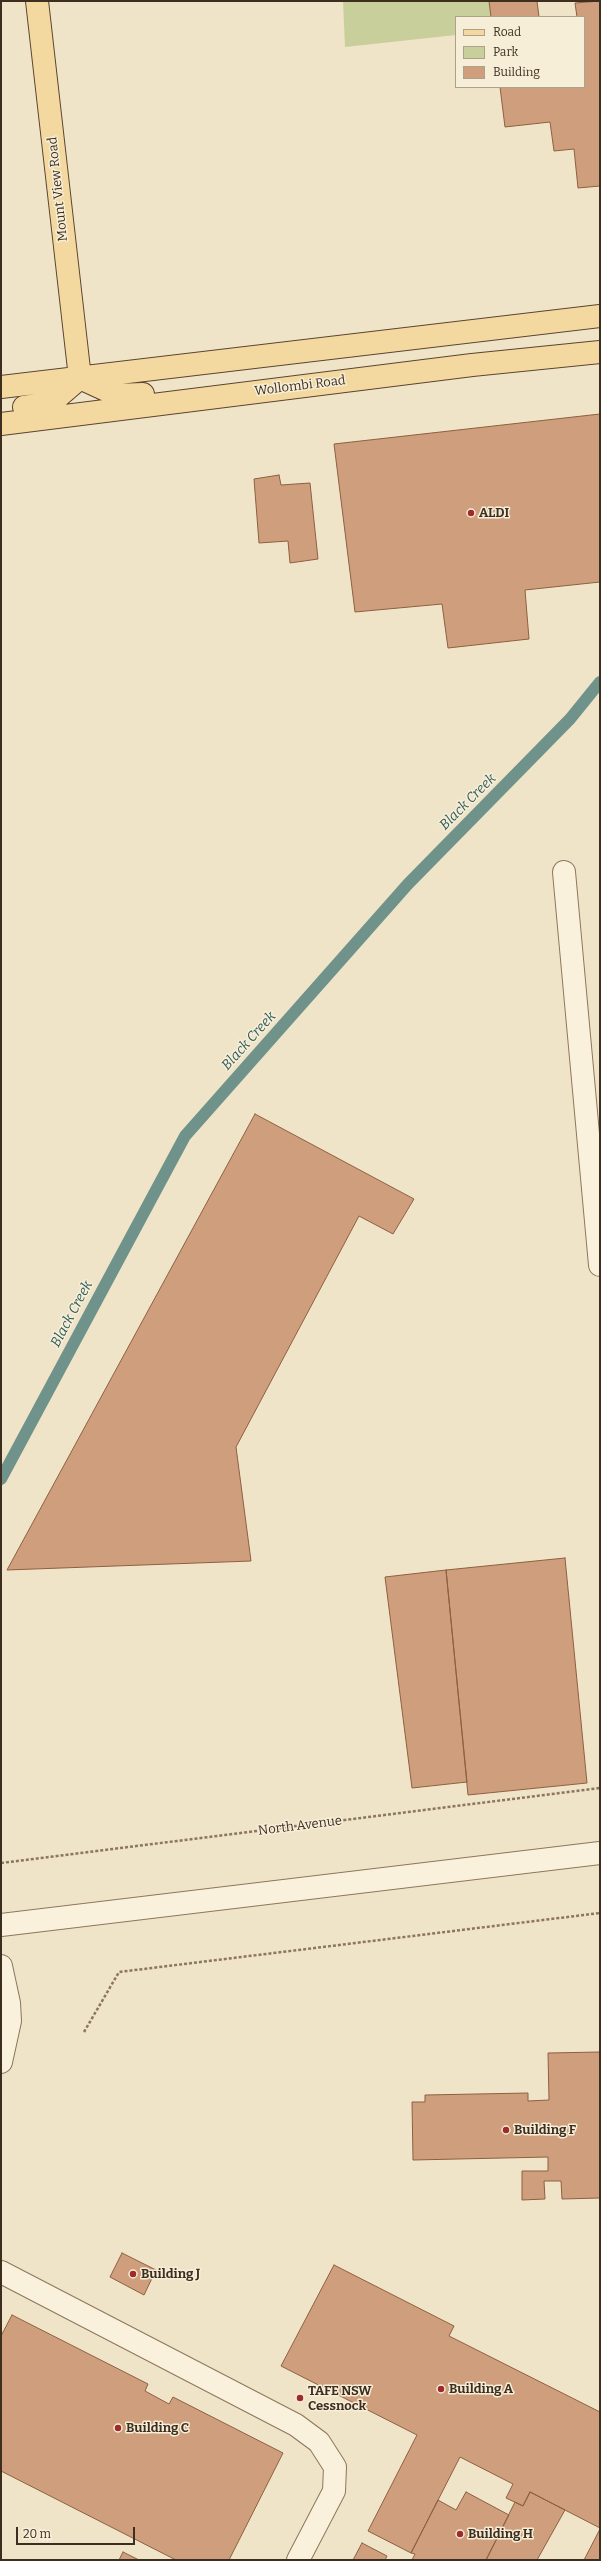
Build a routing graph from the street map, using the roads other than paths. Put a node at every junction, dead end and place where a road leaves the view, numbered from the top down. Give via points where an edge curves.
1 (37, 1) edge
2 (600, 316) edge
3 (600, 352) edge
4 (80, 378) junction
5 (1, 387) edge
6 (267, 390) junction
7 (1, 410) edge
8 (1, 424) edge
9 (564, 872) dead end
10 (600, 1265) edge
11 (600, 1853) edge
12 (1, 1925) edge
13 (1, 1966) edge
14 (1, 2062) edge
15 (1, 2272) edge
16 (298, 2560) edge

1 - 4 main road, Mount View Road
2 - 4 main road
3 - 6 main road, Wollombi Road
4 - 5 main road
4 - 6 main road via 117,395 220,385
4 - 7 main road via 50,403
6 - 8 main road, Wollombi Road
9 - 10 street
11 - 12 street
13 - 14 street via 10,2021
15 - 16 street via 296,2425 319,2442 336,2467 334,2491

